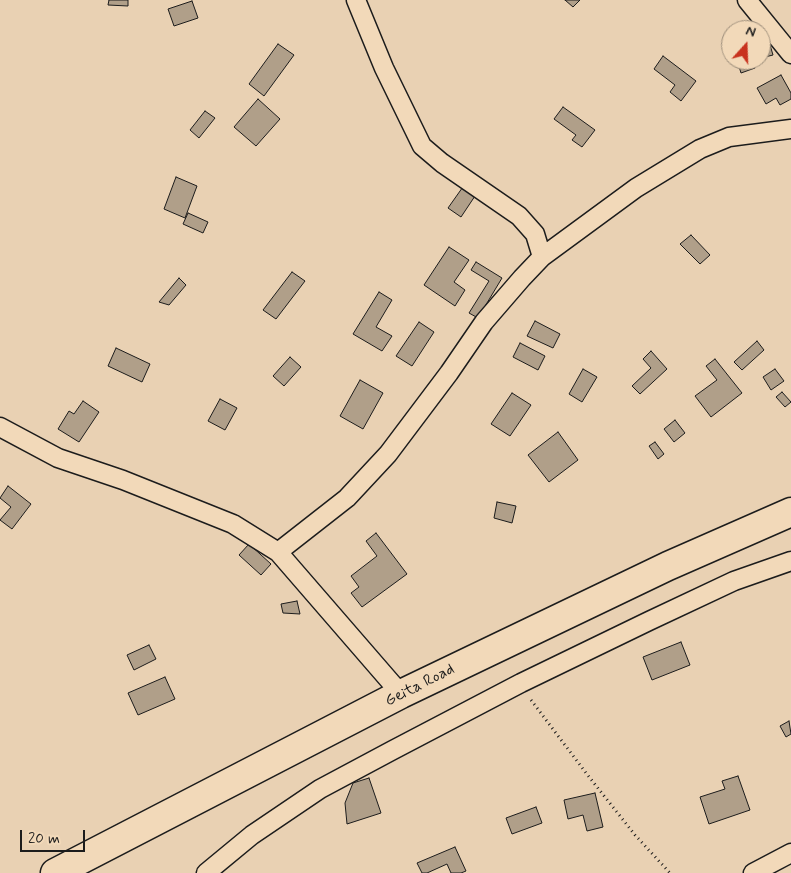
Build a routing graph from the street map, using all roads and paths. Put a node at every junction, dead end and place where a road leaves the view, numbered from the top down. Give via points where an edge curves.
1 (356, 0) edge
2 (747, 0) edge
3 (791, 54) edge
4 (791, 129) edge
5 (542, 257) junction
6 (0, 427) edge
7 (791, 512) edge
8 (278, 552) junction
9 (791, 560) edge
10 (522, 683) junction
11 (402, 694) junction
12 (791, 853) edge
13 (55, 873) edge
14 (206, 873) edge
15 (670, 873) edge
16 (753, 873) edge

1 - 5 street via 422,146 519,216 535,234
2 - 3 street
4 - 5 street via 729,137 700,149 636,188
5 - 8 street via 484,322 388,454 347,498
6 - 8 street via 58,458 233,524
7 - 11 highway, Geita Road via 668,566
8 - 11 street
9 - 10 street via 734,582
10 - 14 street via 320,789 252,835
10 - 15 path via 535,707 586,773
11 - 13 highway, Geita Road
12 - 16 street

